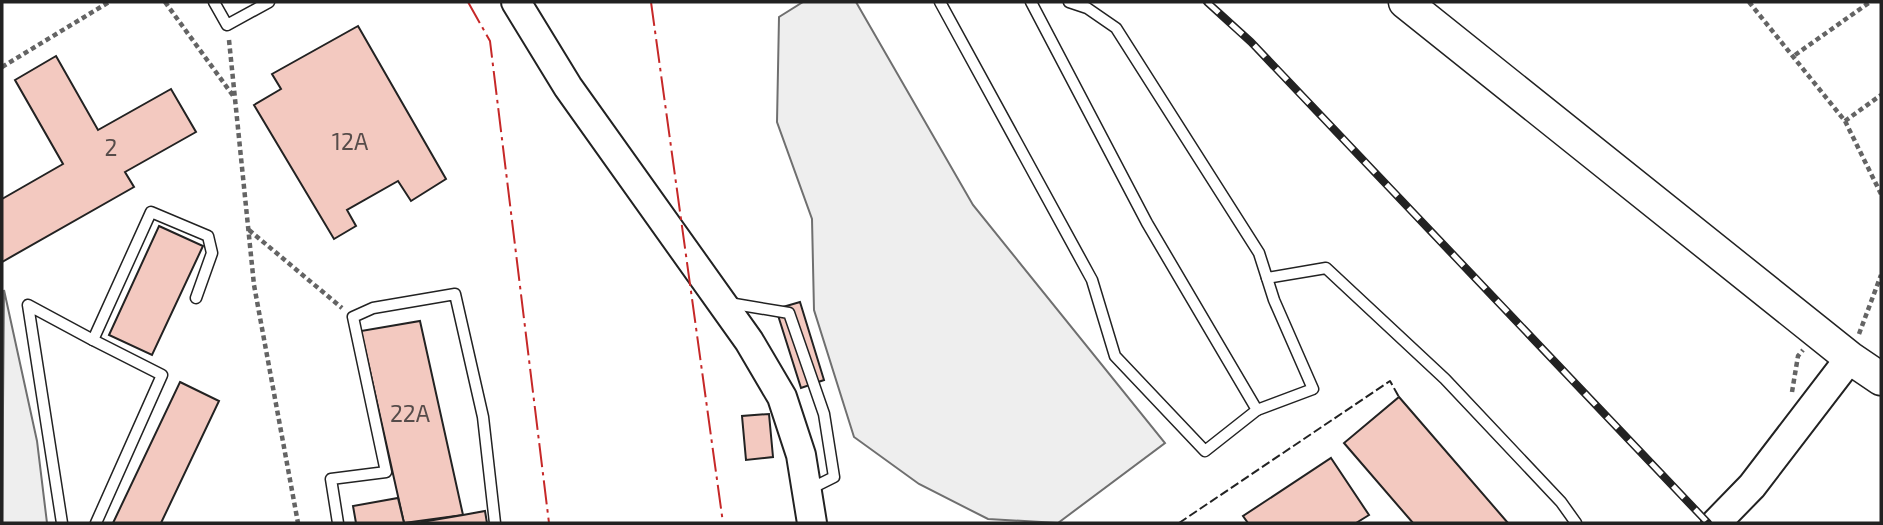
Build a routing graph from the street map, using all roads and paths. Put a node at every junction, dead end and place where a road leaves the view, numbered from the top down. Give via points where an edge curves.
1 (109, 2) edge
2 (165, 2) edge
3 (214, 2) edge
4 (269, 2) edge
5 (516, 2) edge
6 (940, 2) edge
7 (1031, 2) edge
8 (1069, 2) edge
9 (1405, 2) edge
10 (1749, 2) edge
11 (1870, 2) edge
12 (227, 25) junction
13 (1795, 55) junction
14 (2, 67) edge
15 (1881, 95) edge
16 (235, 98) junction
17 (1845, 121) junction
18 (1881, 194) edge
19 (249, 230) junction
20 (1881, 275) edge
21 (1267, 278) junction
22 (196, 298) dead end
23 (721, 302) junction
24 (353, 317) junction
25 (93, 340) junction
26 (1850, 358) junction
27 (1881, 379) edge
28 (1257, 410) junction
29 (807, 491) junction
30 (62, 523) edge
31 (96, 523) edge
32 (298, 523) edge
33 (338, 523) edge
34 (495, 523) edge
35 (812, 523) edge
36 (1576, 523) edge
37 (1716, 523) edge

1 - 14 path
2 - 16 path
3 - 12 lane
4 - 12 lane
5 - 23 street via 568,87
6 - 28 lane via 1093,280 1115,356 1205,451
7 - 28 lane via 1147,223
8 - 21 lane via 1116,28 1259,253
9 - 26 main road
10 - 13 path
11 - 13 path
12 - 16 path
13 - 17 path
15 - 17 path
16 - 19 path
17 - 18 path
19 - 24 path
19 - 32 path via 254,285
20 - 26 path
21 - 28 lane via 1313,388
21 - 36 lane via 1326,268 1445,379
22 - 25 lane via 212,253 208,236 151,212
23 - 29 street via 782,397
23 - 29 lane via 789,313 824,414 834,477
24 - 33 lane via 386,472 331,479
24 - 34 lane via 373,308 455,294 483,417
25 - 30 lane via 28,305
25 - 31 lane via 162,375
26 - 27 main road
26 - 37 street via 1752,486
29 - 35 street

